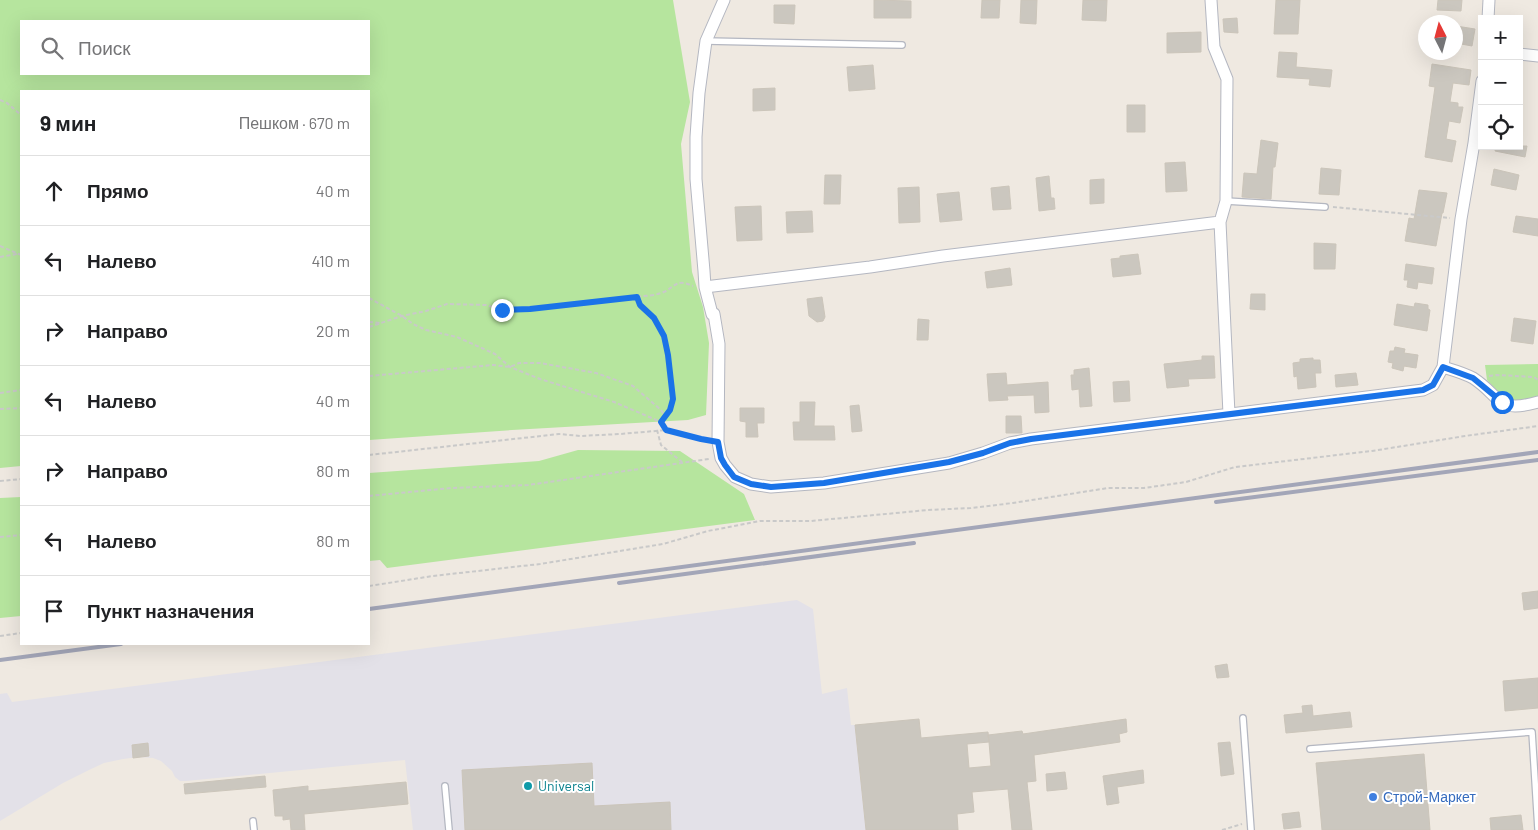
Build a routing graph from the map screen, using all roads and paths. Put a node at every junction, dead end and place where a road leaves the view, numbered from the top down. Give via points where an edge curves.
1 (724, 0) edge
2 (1211, 0) edge
3 (1489, 0) edge
4 (1488, 15) edge
5 (706, 41) junction
6 (902, 45) dead end
7 (1523, 54) edge
8 (1538, 56) edge
9 (0, 100) edge
10 (1479, 105) edge
11 (20, 114) edge
12 (1226, 201) junction
13 (1325, 207) joint
14 (1461, 220) junction
15 (1220, 222) junction
16 (0, 246) edge
17 (20, 254) edge
18 (0, 257) edge
19 (705, 286) junction
20 (637, 297) junction
21 (370, 299) edge
22 (402, 316) junction
23 (370, 322) edge
24 (383, 323) junction
25 (370, 327) edge
26 (510, 366) junction
27 (1443, 367) junction
28 (370, 376) edge
29 (1473, 378) junction
30 (1538, 380) edge
31 (20, 390) edge
32 (0, 393) edge
33 (1538, 402) edge
34 (20, 408) edge
35 (0, 409) edge
36 (1229, 414) junction
37 (665, 416) junction
38 (661, 422) junction
39 (1538, 426) edge
40 (657, 430) junction
41 (666, 430) junction
42 (718, 442) junction
43 (370, 455) edge
44 (721, 458) junction
45 (682, 462) junction
46 (20, 479) edge
47 (0, 481) edge
48 (370, 496) edge
49 (20, 535) edge
50 (0, 537) edge
51 (370, 586) edge
52 (20, 633) edge
53 (0, 636) edge
54 (1243, 718) dead end
55 (1310, 750) dead end
56 (445, 786) dead end
57 (253, 821) dead end
58 (1251, 822) junction
59 (1538, 829) edge
60 (254, 830) edge
61 (449, 830) edge
62 (1222, 830) edge
63 (1251, 830) edge

1 - 5 street
2 - 12 street via 1214,47 1227,79
3 - 4 street
5 - 6 lane
5 - 19 street via 696,137 696,179
7 - 8 street
9 - 11 path
10 - 14 street
12 - 13 lane
12 - 15 street
13 - 14 path
14 - 27 street
15 - 19 street
15 - 36 street
16 - 17 path
17 - 18 path
19 - 20 path via 680,282 665,292
19 - 42 street via 719,344
20 - 22 path via 530,309 502,310 486,305 447,304
20 - 37 path via 664,336 673,399
21 - 22 path
22 - 24 path
22 - 26 path via 426,330 456,337 495,354
23 - 24 path
24 - 25 path
26 - 28 path
26 - 37 path via 540,363 596,373 633,386
26 - 38 path
27 - 29 street
27 - 36 street via 1433,385 1423,390
29 - 30 path via 1497,375
29 - 33 street via 1508,406
31 - 32 path
34 - 35 path
36 - 44 street via 1031,439 949,462 824,483 771,487 751,484 734,477
37 - 38 path
38 - 41 path
39 - 51 path via 1372,451 1235,467 1186,482 1144,488 1108,488 971,508 811,521 760,521 662,544
40 - 41 path
40 - 43 path via 580,436 558,434
40 - 45 path via 661,446
41 - 42 path
42 - 44 street
44 - 45 path
45 - 48 path via 528,486 451,488
46 - 47 path
49 - 50 path
52 - 53 path
54 - 58 lane
55 - 59 lane via 1532,732
56 - 61 lane
57 - 60 lane
58 - 62 path
58 - 63 lane

